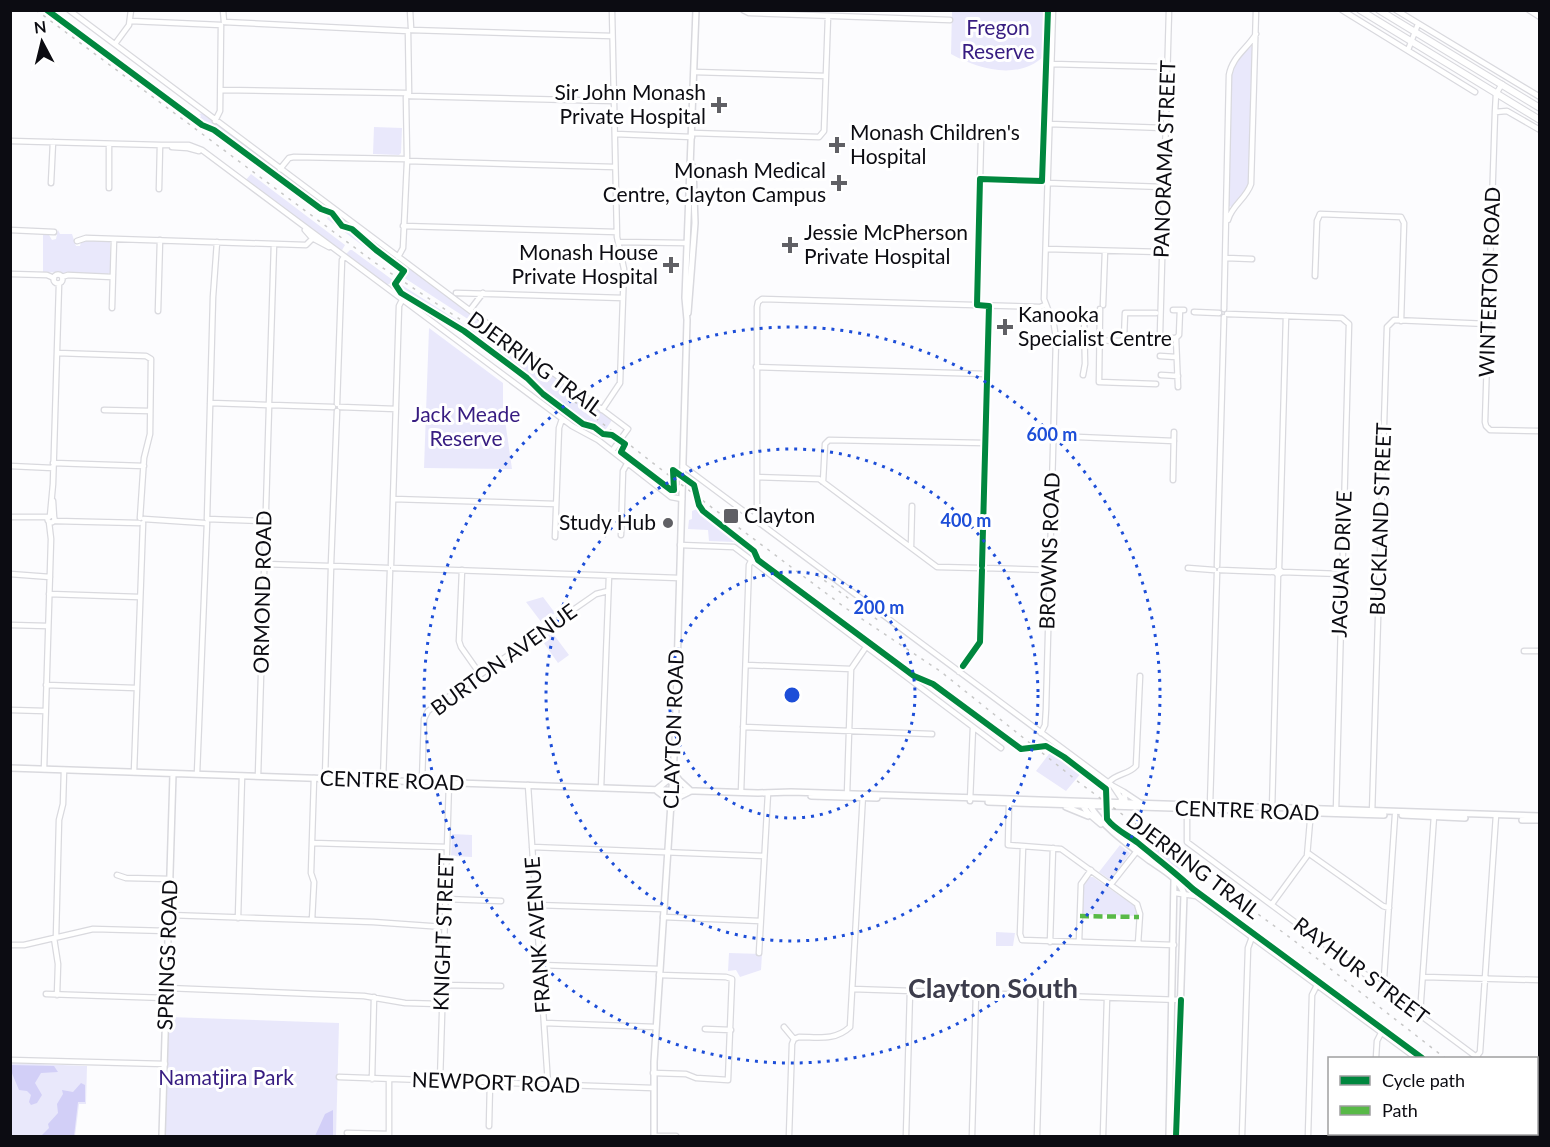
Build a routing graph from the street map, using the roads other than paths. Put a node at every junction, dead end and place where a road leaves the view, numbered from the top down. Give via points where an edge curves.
1 (69, 10) edge
2 (131, 10) edge
3 (410, 10) edge
4 (612, 10) edge
5 (696, 10) edge
6 (743, 10) edge
7 (858, 10) edge
8 (920, 10) edge
9 (1053, 10) edge
10 (1169, 10) edge
11 (1256, 10) edge
12 (1342, 10) edge
13 (1360, 10) edge
14 (1379, 10) edge
15 (1529, 10) edge
16 (1400, 11) edge
17 (223, 12) edge
18 (795, 13) edge
19 (828, 16) junction
20 (858, 17) junction
21 (1539, 17) edge
22 (920, 19) junction
23 (950, 20) dead end
24 (131, 21) junction
25 (222, 23) junction
26 (1418, 24) junction
27 (410, 29) junction
28 (1414, 32) junction
29 (1256, 34) junction
30 (612, 36) junction
31 (1411, 41) junction
32 (115, 44) junction
33 (1408, 50) junction
34 (1051, 64) junction
35 (1167, 67) junction
36 (694, 72) junction
37 (826, 76) junction
38 (1467, 76) junction
39 (1453, 78) junction
40 (1502, 84) junction
41 (221, 89) junction
42 (1475, 92) dead end
43 (1496, 94) junction
44 (408, 95) junction
45 (1539, 97) edge
46 (614, 101) junction
47 (1539, 108) edge
48 (1495, 112) junction
49 (215, 119) junction
50 (1539, 120) edge
51 (1049, 124) junction
52 (1165, 128) junction
53 (1539, 130) edge
54 (615, 134) junction
55 (692, 135) junction
56 (981, 139) dead end
57 (12, 140) edge
58 (53, 142) junction
59 (110, 144) junction
60 (160, 145) junction
61 (691, 157) junction
62 (405, 160) junction
63 (615, 167) junction
64 (280, 170) junction
65 (980, 179) junction
66 (1047, 182) junction
67 (51, 183) dead end
68 (1164, 187) junction
69 (109, 188) dead end
70 (159, 189) dead end
71 (1226, 225) junction
72 (403, 226) junction
73 (10, 230) edge
74 (617, 232) junction
75 (54, 233) dead end
76 (314, 237) junction
77 (114, 239) junction
78 (160, 240) junction
79 (76, 241) dead end
80 (217, 242) junction
81 (618, 242) junction
82 (687, 243) junction
83 (274, 244) junction
84 (1046, 249) junction
85 (1105, 251) junction
86 (1162, 252) junction
87 (397, 255) junction
88 (344, 257) junction
89 (1226, 258) junction
90 (1252, 259) dead end
91 (10, 274) edge
92 (1315, 276) dead end
93 (62, 277) junction
94 (112, 277) junction
95 (54, 278) junction
96 (59, 284) junction
97 (456, 293) dead end
98 (483, 293) junction
99 (623, 298) junction
100 (402, 300) junction
101 (977, 305) junction
102 (1045, 305) junction
103 (989, 306) junction
104 (112, 309) dead end
105 (470, 310) junction
106 (1173, 310) dead end
107 (158, 311) dead end
108 (1194, 312) dead end
109 (1156, 313) dead end
110 (1223, 313) junction
111 (1084, 314) dead end
112 (1286, 316) junction
113 (687, 320) junction
114 (1401, 321) junction
115 (1488, 324) junction
116 (1176, 338) junction
117 (1056, 339) junction
118 (1084, 340) junction
119 (1100, 340) junction
120 (57, 353) junction
121 (1160, 356) dead end
122 (1176, 357) junction
123 (756, 367) junction
124 (987, 374) junction
125 (1083, 375) dead end
126 (1161, 375) dead end
127 (1178, 376) junction
128 (1156, 384) dead end
129 (1177, 387) dead end
130 (210, 403) junction
131 (269, 405) junction
132 (337, 407) junction
133 (396, 409) junction
134 (104, 410) dead end
135 (602, 410) junction
136 (150, 411) junction
137 (562, 418) junction
138 (1539, 431) edge
139 (1174, 432) dead end
140 (1054, 436) junction
141 (1174, 441) junction
142 (986, 443) junction
143 (612, 451) junction
144 (628, 462) junction
145 (53, 465) junction
146 (10, 466) edge
147 (144, 466) junction
148 (682, 466) junction
149 (757, 477) junction
150 (1173, 480) dead end
151 (823, 482) junction
152 (682, 484) junction
153 (659, 486) junction
154 (393, 499) junction
155 (682, 499) junction
156 (556, 504) junction
157 (912, 506) dead end
158 (10, 517) edge
159 (52, 519) junction
160 (753, 519) junction
161 (142, 521) junction
162 (206, 521) junction
163 (265, 521) junction
164 (621, 535) dead end
165 (555, 537) dead end
166 (680, 545) junction
167 (911, 547) junction
168 (751, 561) junction
169 (264, 564) junction
170 (331, 566) junction
171 (390, 568) junction
172 (982, 568) junction
173 (1188, 568) dead end
174 (462, 570) junction
175 (1050, 570) junction
176 (1217, 570) junction
177 (1278, 572) junction
178 (10, 574) edge
179 (1342, 574) junction
180 (609, 576) junction
181 (50, 577) junction
182 (679, 578) junction
183 (608, 591) junction
184 (49, 594) junction
185 (139, 597) junction
186 (10, 625) edge
187 (48, 626) junction
188 (867, 647) junction
189 (1524, 651) dead end
190 (1539, 651) edge
191 (746, 665) junction
192 (851, 669) junction
193 (959, 672) junction
194 (480, 674) junction
195 (1140, 676) dead end
196 (46, 685) junction
197 (136, 688) junction
198 (10, 710) edge
199 (45, 711) junction
200 (743, 727) junction
201 (974, 727) junction
202 (849, 731) junction
203 (1041, 733) junction
204 (932, 734) dead end
205 (1001, 747) dead end
206 (10, 768) edge
207 (44, 769) junction
208 (64, 770) junction
209 (674, 770) junction
210 (134, 772) junction
211 (173, 774) junction
212 (197, 774) junction
213 (242, 776) junction
214 (258, 776) junction
215 (314, 778) junction
216 (325, 778) junction
217 (383, 780) junction
218 (422, 782) junction
219 (449, 782) junction
220 (528, 785) junction
221 (1112, 786) junction
222 (601, 788) junction
223 (655, 790) junction
224 (673, 790) junction
225 (691, 791) junction
226 (741, 792) junction
227 (1124, 792) junction
228 (771, 793) junction
229 (847, 796) junction
230 (863, 796) junction
231 (970, 799) junction
232 (1114, 801) junction
233 (1139, 802) junction
234 (1009, 803) junction
235 (1086, 804) junction
236 (1124, 804) junction
237 (1061, 805) junction
238 (1210, 805) junction
239 (1101, 807) junction
240 (1186, 807) junction
241 (671, 809) junction
242 (1272, 809) junction
243 (1336, 810) junction
244 (1311, 811) junction
245 (1372, 813) junction
246 (1395, 815) junction
247 (1434, 815) junction
248 (1496, 817) junction
249 (1539, 818) edge
250 (1097, 819) junction
251 (312, 843) junction
252 (532, 846) junction
253 (447, 847) junction
254 (1023, 847) junction
255 (1053, 848) junction
256 (1137, 851) junction
257 (668, 852) junction
258 (1308, 853) junction
259 (764, 856) junction
260 (1091, 870) junction
261 (117, 875) dead end
262 (1174, 878) junction
263 (170, 879) junction
264 (1111, 884) junction
265 (1175, 893) junction
266 (1184, 894) junction
267 (446, 899) junction
268 (501, 901) dead end
269 (1272, 904) junction
270 (536, 905) junction
271 (1389, 908) junction
272 (663, 909) junction
273 (169, 915) junction
274 (663, 917) junction
275 (238, 918) junction
276 (312, 920) junction
277 (760, 921) junction
278 (444, 927) junction
279 (168, 931) junction
280 (1252, 937) junction
281 (55, 938) junction
282 (1050, 942) junction
283 (1079, 942) junction
284 (1138, 944) junction
285 (10, 945) edge
286 (1174, 945) junction
287 (759, 953) dead end
288 (540, 965) junction
289 (1173, 968) junction
290 (1182, 968) junction
291 (659, 972) junction
292 (1424, 976) junction
293 (1486, 978) junction
294 (1539, 980) edge
295 (442, 985) junction
296 (1317, 985) junction
297 (501, 986) dead end
298 (1380, 986) junction
299 (167, 988) junction
300 (852, 989) junction
301 (910, 991) junction
302 (976, 993) junction
303 (46, 994) dead end
304 (57, 995) junction
305 (1041, 995) junction
306 (374, 997) junction
307 (166, 998) junction
308 (1107, 998) junction
309 (1172, 1000) junction
310 (1181, 1000) junction
311 (441, 1004) junction
312 (1420, 1014) junction
313 (544, 1023) junction
314 (656, 1027) junction
315 (784, 1027) dead end
316 (705, 1029) dead end
317 (731, 1030) junction
318 (1381, 1033) junction
319 (794, 1039) junction
320 (1376, 1057) edge
321 (1413, 1057) edge
322 (1476, 1057) edge
323 (1478, 1057) edge
324 (10, 1060) edge
325 (165, 1064) junction
326 (653, 1073) junction
327 (339, 1077) dead end
328 (372, 1078) junction
329 (389, 1080) junction
330 (1170, 1080) junction
331 (1179, 1080) junction
332 (440, 1081) junction
333 (490, 1083) junction
334 (548, 1084) junction
335 (653, 1088) junction
336 (1539, 1089) edge
337 (1538, 1102) edge
338 (489, 1126) dead end
339 (347, 1133) dead end
340 (389, 1136) edge
341 (654, 1136) edge
342 (162, 1137) edge
343 (676, 1137) edge
344 (789, 1137) edge
345 (906, 1137) edge
346 (972, 1137) edge
347 (1037, 1137) edge
348 (1103, 1137) edge
349 (1168, 1137) edge
350 (1176, 1137) edge
351 (1242, 1137) edge
352 (1308, 1137) edge

1 - 32 street
2 - 24 street
3 - 27 street
4 - 30 street
5 - 36 main road, CLAYTON ROAD
6 - 18 street
7 - 20 street
8 - 22 street
9 - 34 street, BROWNS ROAD
10 - 35 street, PANORAMA STREET
11 - 29 street
12 - 33 street
13 - 31 highway
14 - 28 highway
15 - 21 street
16 - 26 street
17 - 25 street
18 - 19 street
19 - 20 street
19 - 37 street
20 - 22 street
22 - 23 street
24 - 25 street
24 - 32 street
25 - 27 street
25 - 41 street
26 - 28 street
26 - 45 street
27 - 30 street
27 - 44 street
28 - 31 street
28 - 40 highway
29 - 71 street via 1251,184 1230,212
29 - 71 street via 1230,65
30 - 46 street
31 - 33 street
31 - 38 highway
32 - 49 street
33 - 39 street
34 - 35 street
34 - 51 street, BROWNS ROAD
35 - 52 street, PANORAMA STREET
36 - 37 street
36 - 55 main road, CLAYTON ROAD
37 - 55 street via 824,131 819,137
38 - 39 street
38 - 43 highway
39 - 42 street
40 - 43 street, WINTERTON ROAD
40 - 47 highway
41 - 44 street
41 - 49 street
43 - 48 street, WINTERTON ROAD
43 - 50 highway
44 - 46 street
44 - 62 street
46 - 54 street
48 - 53 street via 1507,111
48 - 115 street, WINTERTON ROAD
49 - 64 street
51 - 52 street
51 - 66 street, BROWNS ROAD
52 - 68 street, PANORAMA STREET
54 - 55 street
54 - 63 street
55 - 61 main road, CLAYTON ROAD
56 - 65 street
57 - 58 street
58 - 59 street
58 - 67 street
59 - 60 street
59 - 69 street
60 - 70 street
60 - 76 street via 192,147
61 - 82 main road, CLAYTON ROAD
61 - 113 main road, CLAYTON ROAD via 695,223
62 - 63 street
62 - 64 street via 294,157
62 - 72 street
63 - 74 street
64 - 87 street
65 - 66 street
65 - 101 street
66 - 68 street
66 - 84 street, BROWNS ROAD
68 - 86 street, PANORAMA STREET
71 - 89 street
72 - 74 street
72 - 87 street via 403,243
73 - 75 street
74 - 81 street
76 - 83 street via 308,245
76 - 88 street
77 - 78 street
77 - 79 street
77 - 94 street
78 - 80 street
78 - 107 street
80 - 83 street
80 - 130 street
81 - 82 street
81 - 99 street via 624,265
82 - 113 main road, CLAYTON ROAD
83 - 131 street, ORMOND ROAD
84 - 85 street
84 - 102 street, BROWNS ROAD
85 - 86 street
85 - 119 street
86 - 116 street, PANORAMA STREET via 1161,336
87 - 105 street
88 - 100 street
88 - 132 street
89 - 90 street
89 - 110 street
91 - 95 street
92 - 114 street via 1320,214 1401,217
93 - 94 street
93 - 95 street
93 - 96 street
94 - 104 street
95 - 96 street
96 - 120 street
97 - 98 street
98 - 99 street
98 - 105 street
99 - 135 street via 621,383
100 - 133 street
100 - 137 street
101 - 103 street
101 - 123 street via 762,299 757,307
102 - 103 street
102 - 117 street, BROWNS ROAD
103 - 124 street
105 - 135 street
106 - 116 street via 1182,310
108 - 110 street
109 - 119 street via 1125,313 1123,340
110 - 112 street
110 - 176 street
111 - 118 street
112 - 177 street
112 - 179 street, JAGUAR DRIVE via 1346,319 1349,324
113 - 148 main road, CLAYTON ROAD
114 - 115 street
114 - 245 street, BUCKLAND STREET via 1394,320 1387,327
115 - 138 street, WINTERTON ROAD via 1486,426 1490,430
116 - 122 street
117 - 118 street
117 - 140 street, BROWNS ROAD
118 - 119 street
118 - 125 street
119 - 128 street via 1099,382
120 - 136 street via 149,357
120 - 145 street
121 - 122 street
122 - 127 street
123 - 124 street
123 - 149 street
124 - 142 street
126 - 127 street
127 - 129 street
130 - 131 street
130 - 162 street
131 - 132 street
131 - 163 street, ORMOND ROAD
132 - 133 street
132 - 170 street
133 - 154 street
134 - 136 street
135 - 143 street via 628,429
136 - 147 street
137 - 143 street
137 - 156 street
139 - 141 street
140 - 141 street
140 - 175 street, BROWNS ROAD
141 - 150 street
142 - 151 street via 828,440
142 - 172 street
143 - 144 street
144 - 153 street
144 - 164 street via 623,471
145 - 146 street
145 - 147 street
145 - 159 street
147 - 161 street
148 - 152 main road, CLAYTON ROAD
148 - 160 street
149 - 151 street
149 - 160 street via 757,511
151 - 167 street
152 - 153 street via 674,492
152 - 155 main road, CLAYTON ROAD
153 - 155 street via 671,497
154 - 156 street
154 - 171 street
155 - 166 main road, CLAYTON ROAD
156 - 165 street
157 - 167 street
158 - 159 street
159 - 161 street
159 - 181 street
160 - 193 street
161 - 162 street
161 - 185 street
162 - 163 street
162 - 212 street
163 - 169 street, ORMOND ROAD
166 - 168 street via 734,547
166 - 182 main road, CLAYTON ROAD
167 - 172 street via 938,567
168 - 188 street
168 - 191 street
169 - 170 street
169 - 214 street, ORMOND ROAD
170 - 171 street
170 - 216 street
171 - 174 street
171 - 217 street
172 - 175 street
172 - 193 street via 980,642
173 - 176 street
174 - 180 street
174 - 194 street via 459,641
175 - 203 street, BROWNS ROAD via 1046,709
176 - 177 street
176 - 238 street
177 - 179 street
177 - 242 street
178 - 181 street
179 - 243 street, JAGUAR DRIVE
180 - 182 street
180 - 183 street
181 - 184 street
182 - 209 main road, CLAYTON ROAD
183 - 194 street, BURTON AVENUE via 596,594
183 - 222 street
184 - 185 street
184 - 187 street
185 - 197 street
186 - 187 street
187 - 196 street
188 - 192 street
188 - 201 street
189 - 190 street
191 - 192 street
191 - 200 street
192 - 202 street
193 - 203 street
194 - 218 street, BURTON AVENUE via 428,711 424,719
195 - 221 street via 1137,763 1133,770 1115,776
196 - 197 street
196 - 199 street
197 - 210 street
198 - 199 street
199 - 207 street
200 - 202 street
200 - 226 street
201 - 205 street
201 - 231 street
202 - 204 street
202 - 229 street
203 - 221 street
206 - 207 main road, CENTRE ROAD
207 - 208 main road, CENTRE ROAD
208 - 210 main road, CENTRE ROAD
208 - 281 street
209 - 223 main road
209 - 224 main road, CLAYTON ROAD
209 - 225 main road
210 - 211 main road, CENTRE ROAD
211 - 212 main road, CENTRE ROAD
211 - 263 main road, SPRINGS ROAD
212 - 213 main road, CENTRE ROAD
213 - 214 main road, CENTRE ROAD
213 - 275 street
214 - 215 main road, CENTRE ROAD
215 - 216 main road, CENTRE ROAD
215 - 251 street
216 - 217 main road, CENTRE ROAD
217 - 218 main road, CENTRE ROAD
218 - 219 main road, CENTRE ROAD
219 - 220 main road, CENTRE ROAD
219 - 253 street, KNIGHT STREET
220 - 222 main road, CENTRE ROAD
220 - 252 street, FRANK AVENUE
221 - 227 street
221 - 232 street
221 - 236 street
222 - 223 main road, CENTRE ROAD
223 - 224 main road, CENTRE ROAD
223 - 241 main road
224 - 225 main road, CENTRE ROAD
224 - 241 main road, CLAYTON ROAD
225 - 226 main road, CENTRE ROAD
225 - 241 main road
226 - 228 main road, CENTRE ROAD
227 - 233 street
227 - 236 street
228 - 229 main road, CENTRE ROAD
228 - 259 street
229 - 230 main road, CENTRE ROAD
230 - 231 main road, CENTRE ROAD
230 - 300 street
231 - 234 main road, CENTRE ROAD
231 - 235 main road, CENTRE ROAD
232 - 235 main road, CENTRE ROAD
232 - 236 main road, CENTRE ROAD
233 - 236 main road, CENTRE ROAD
233 - 240 main road, CENTRE ROAD
234 - 237 main road, CENTRE ROAD
234 - 254 street via 1007,843
235 - 237 main road, CENTRE ROAD
235 - 239 main road, CENTRE ROAD
235 - 250 main road
236 - 239 main road, CENTRE ROAD
236 - 240 main road, CENTRE ROAD
237 - 250 main road
238 - 240 main road, CENTRE ROAD
238 - 242 main road, CENTRE ROAD
239 - 250 main road
240 - 242 main road, CENTRE ROAD
240 - 269 street, RAYHUR STREET via 1187,842
241 - 257 main road, CLAYTON ROAD
242 - 244 main road, CENTRE ROAD
243 - 244 main road, CENTRE ROAD
243 - 245 main road, CENTRE ROAD
244 - 245 main road, CENTRE ROAD
244 - 258 street
245 - 246 main road, CENTRE ROAD
245 - 247 main road, CENTRE ROAD
246 - 247 main road, CENTRE ROAD
246 - 271 street
247 - 248 main road, CENTRE ROAD
247 - 292 street
248 - 249 main road, CENTRE ROAD
248 - 293 street
250 - 256 main road
251 - 253 street
251 - 276 street
252 - 257 street
252 - 270 street, FRANK AVENUE
253 - 267 street, KNIGHT STREET
254 - 255 street
254 - 282 street via 1020,937 1025,941
255 - 260 street via 1061,849
255 - 282 street
256 - 262 main road
256 - 264 street
257 - 259 street
257 - 272 main road, CLAYTON ROAD
258 - 269 street
258 - 271 street
259 - 277 street
260 - 264 street
260 - 283 street via 1081,884
261 - 263 street
262 - 265 main road
262 - 266 main road
263 - 273 main road, SPRINGS ROAD
264 - 284 street via 1137,904
265 - 266 street
265 - 286 main road
266 - 280 street via 1196,896
266 - 290 main road
267 - 268 street
267 - 278 street, KNIGHT STREET
269 - 298 street, RAYHUR STREET
270 - 272 street
270 - 288 street, FRANK AVENUE
271 - 298 street via 1384,978
272 - 274 main road, CLAYTON ROAD
273 - 275 street
273 - 279 main road, SPRINGS ROAD
274 - 277 street
274 - 291 main road, CLAYTON ROAD
275 - 276 street
276 - 278 street
277 - 287 street
278 - 295 street, KNIGHT STREET
279 - 281 street via 93,929
279 - 299 main road, SPRINGS ROAD
280 - 296 street
280 - 351 street via 1248,948
281 - 285 street
281 - 304 street
282 - 283 street
283 - 284 street
284 - 286 street
286 - 289 main road
288 - 291 street
288 - 313 street, FRANK AVENUE
289 - 290 main road
289 - 309 main road
290 - 310 main road
291 - 314 main road, CLAYTON ROAD
291 - 317 street via 732,979
292 - 293 street
292 - 312 street
293 - 294 street
293 - 323 street
295 - 297 street
295 - 311 street, KNIGHT STREET
296 - 318 street
296 - 352 street via 1312,995
298 - 312 street, RAYHUR STREET
299 - 306 street
299 - 307 main road, SPRINGS ROAD
300 - 301 street
300 - 319 street via 850,1027 842,1035
301 - 302 street
301 - 345 street
302 - 305 street
302 - 346 street
303 - 304 street
304 - 307 street
305 - 308 street
305 - 347 street
306 - 311 street
306 - 328 street
307 - 325 main road, SPRINGS ROAD
308 - 309 street
308 - 348 street
309 - 310 street
309 - 330 main road
310 - 331 main road
311 - 332 street, KNIGHT STREET
312 - 322 street, RAYHUR STREET
313 - 314 street
313 - 334 street, FRANK AVENUE
314 - 326 main road, CLAYTON ROAD
315 - 319 street
316 - 317 street
317 - 326 street via 728,1080
318 - 320 street
318 - 321 street
319 - 344 street
324 - 325 street
325 - 342 main road, SPRINGS ROAD
326 - 335 main road, CLAYTON ROAD
327 - 328 street, NEWPORT ROAD
328 - 329 street, NEWPORT ROAD
329 - 332 street, NEWPORT ROAD
329 - 340 street
330 - 331 main road
330 - 349 main road
331 - 350 main road
332 - 333 street, NEWPORT ROAD
333 - 334 street, NEWPORT ROAD
333 - 338 street
334 - 335 street, NEWPORT ROAD
335 - 341 main road, CLAYTON ROAD
336 - 337 street
339 - 340 street
341 - 343 street

